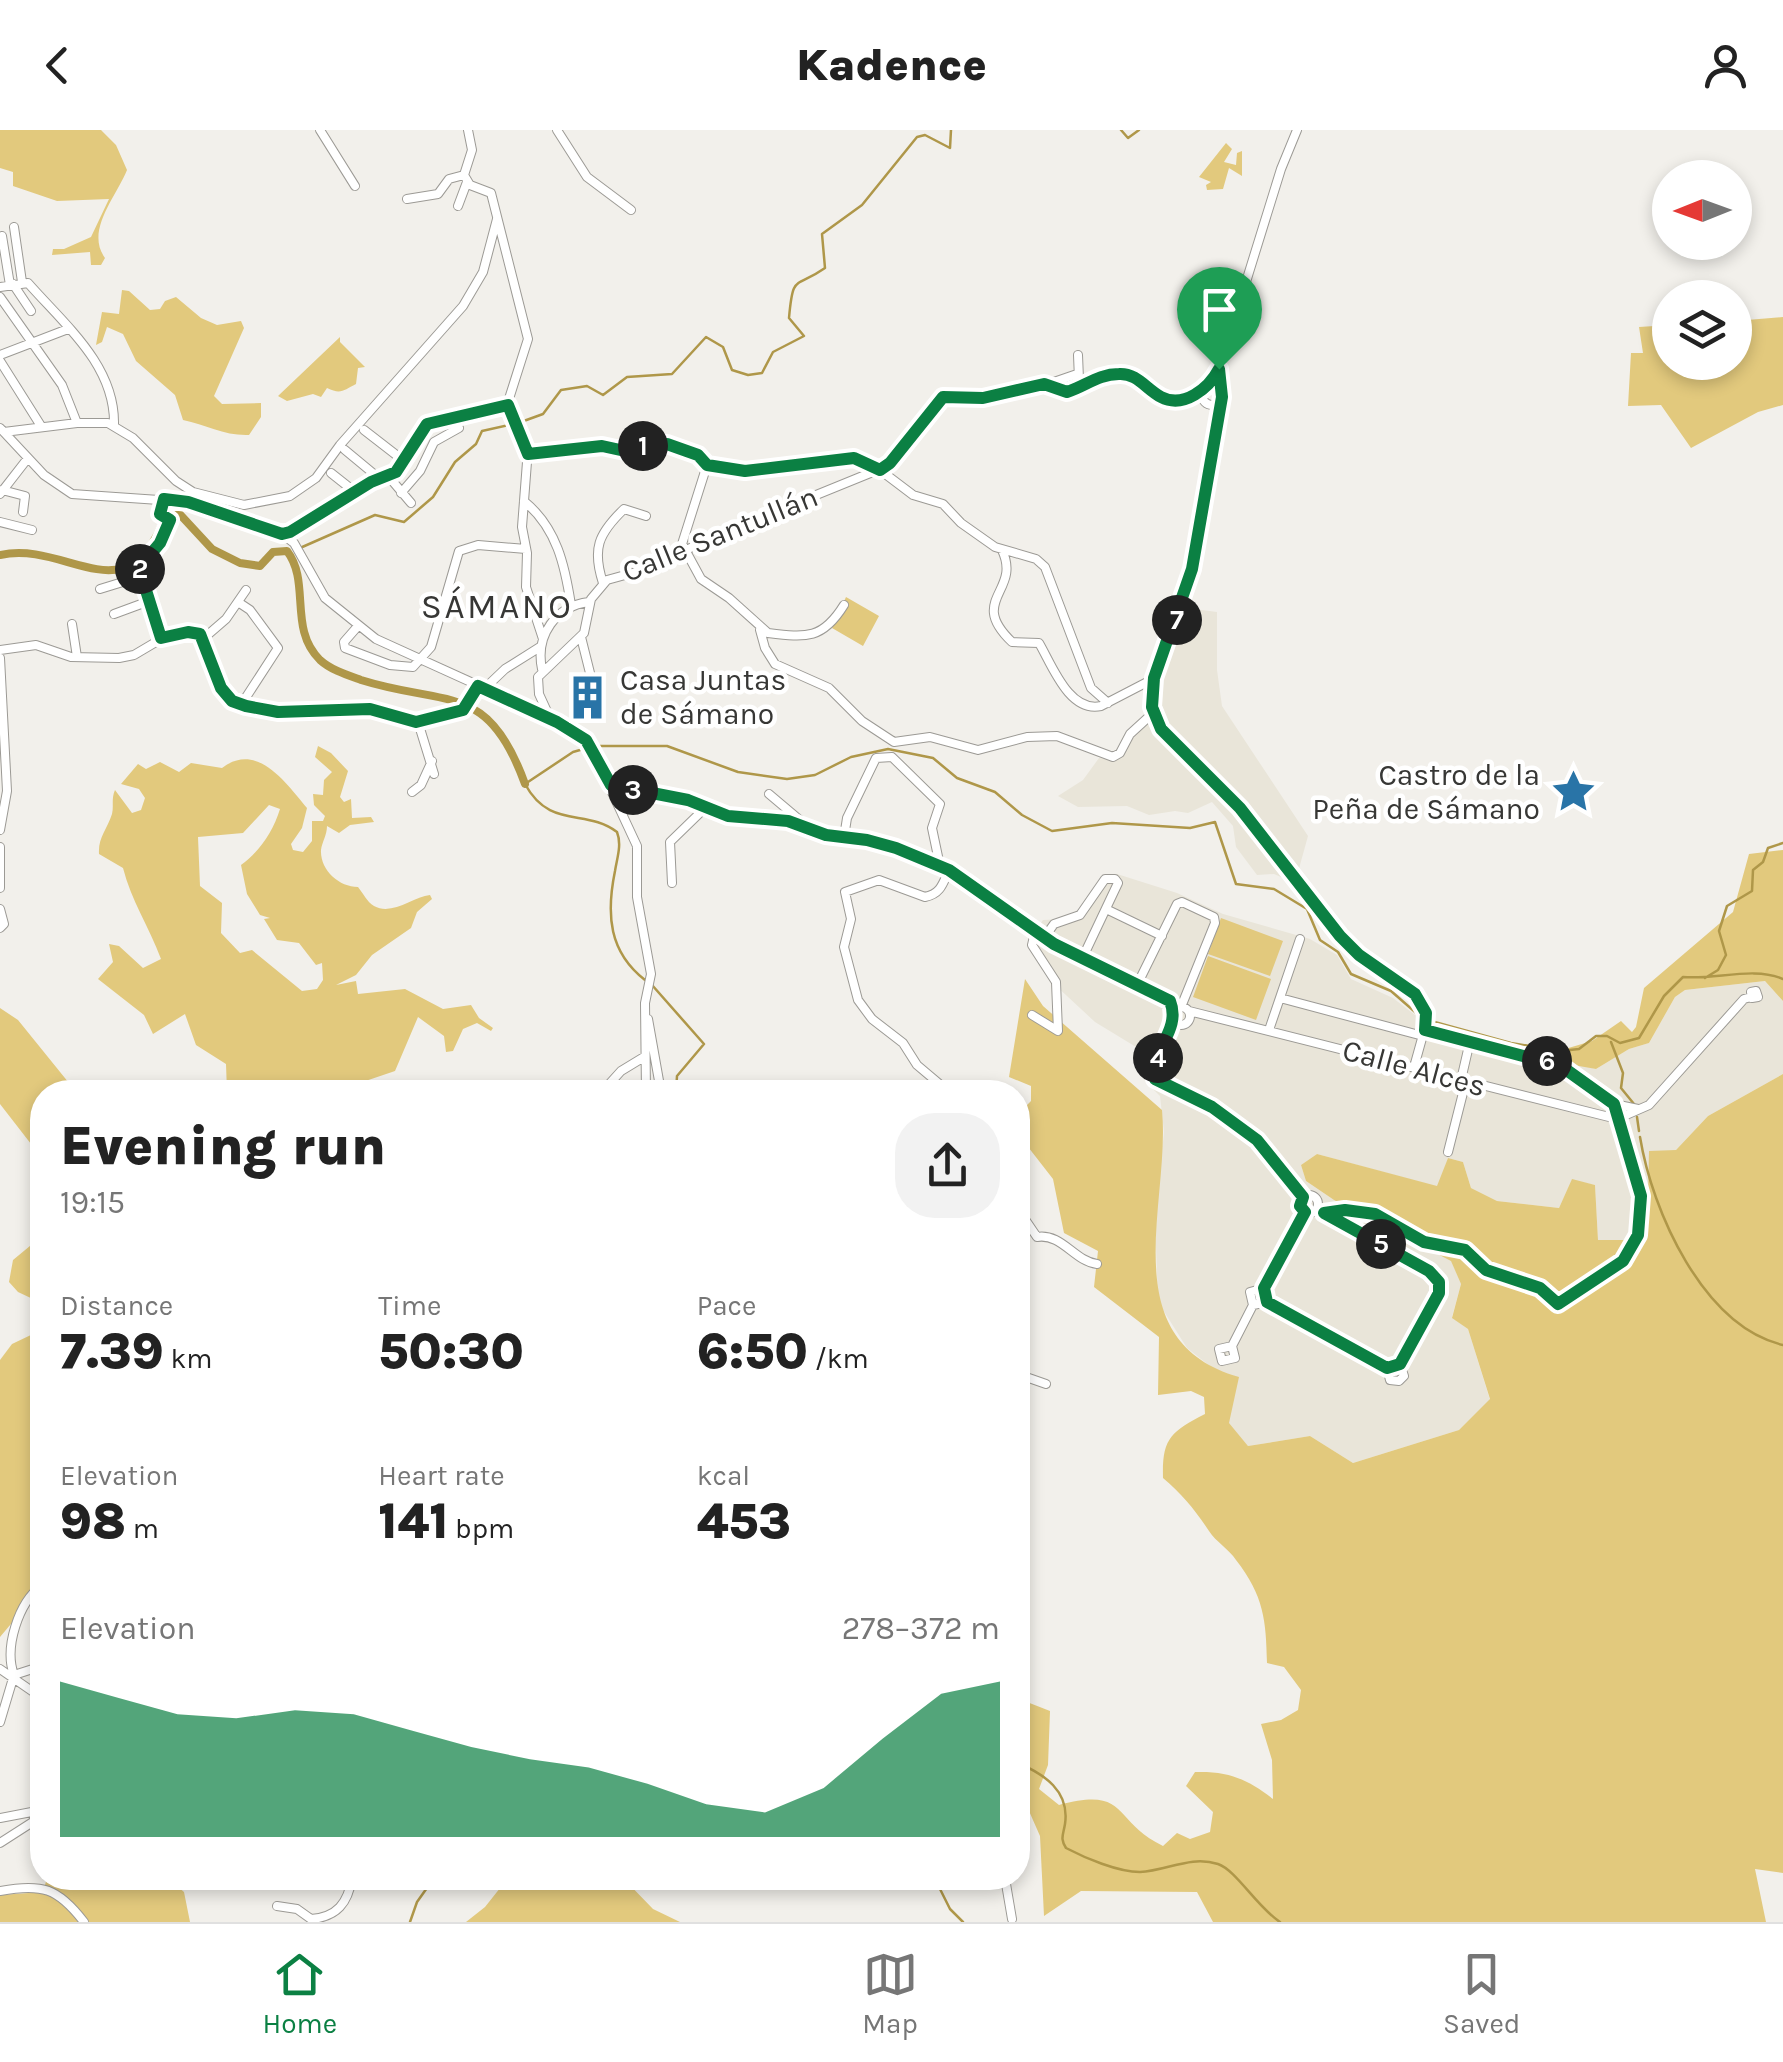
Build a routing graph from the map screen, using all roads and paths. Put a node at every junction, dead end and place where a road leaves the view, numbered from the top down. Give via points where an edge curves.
1 (320, 130) edge
2 (556, 130) edge
3 (1297, 130) edge
4 (471, 131) edge
5 (466, 179) junction
6 (356, 186) dead end
7 (407, 198) dead end
8 (458, 206) dead end
9 (631, 210) dead end
10 (497, 218) junction
11 (14, 227) dead end
12 (2, 236) dead end
13 (11, 284) edge
14 (0, 297) edge
15 (31, 311) dead end
16 (68, 329) junction
17 (30, 343) junction
18 (1078, 355) dead end
19 (0, 358) edge
20 (1219, 369) junction
21 (1077, 374) junction
22 (1090, 379) junction
23 (1048, 384) junction
24 (1206, 395) junction
25 (1221, 395) junction
26 (508, 405) junction
27 (453, 416) junction
28 (76, 423) junction
29 (114, 424) junction
30 (1217, 424) junction
31 (41, 426) junction
32 (2, 430) edge
33 (364, 430) dead end
34 (344, 450) dead end
35 (528, 454) junction
36 (28, 458) junction
37 (404, 460) junction
38 (707, 465) junction
39 (880, 470) junction
40 (331, 473) dead end
41 (385, 478) junction
42 (1, 492) edge
43 (355, 492) junction
44 (401, 493) junction
45 (164, 499) junction
46 (524, 502) junction
47 (411, 503) dead end
48 (22, 512) dead end
49 (646, 516) dead end
50 (0, 522) edge
51 (32, 530) dead end
52 (282, 534) junction
53 (526, 548) junction
54 (1002, 549) junction
55 (684, 550) junction
56 (139, 568) junction
57 (603, 583) junction
58 (100, 589) dead end
59 (246, 590) dead end
60 (152, 600) junction
61 (238, 602) junction
62 (590, 602) junction
63 (844, 604) dead end
64 (571, 605) junction
65 (114, 614) dead end
66 (72, 624) dead end
67 (358, 626) junction
68 (760, 630) junction
69 (581, 637) junction
70 (161, 638) junction
71 (204, 638) junction
72 (541, 643) junction
73 (0, 650) edge
74 (77, 657) junction
75 (0, 658) edge
76 (419, 661) junction
77 (542, 670) junction
78 (1154, 678) junction
79 (481, 688) junction
80 (1108, 704) junction
81 (242, 705) junction
82 (599, 708) dead end
83 (1154, 713) junction
84 (550, 718) junction
85 (418, 722) junction
86 (893, 749) junction
87 (432, 761) junction
88 (434, 774) dead end
89 (611, 785) junction
90 (412, 792) dead end
91 (769, 794) dead end
92 (706, 808) junction
93 (0, 830) edge
94 (816, 832) junction
95 (844, 837) junction
96 (0, 847) edge
97 (945, 868) junction
98 (672, 883) dead end
99 (0, 888) edge
100 (0, 909) edge
101 (1106, 909) junction
102 (0, 928) edge
103 (1040, 935) junction
104 (1162, 936) junction
105 (1300, 939) dead end
106 (1082, 958) junction
107 (1137, 985) junction
108 (1752, 997) dead end
109 (1280, 998) junction
110 (1182, 1008) junction
111 (644, 1010) junction
112 (1032, 1015) dead end
113 (1177, 1024) junction
114 (1268, 1030) junction
115 (1425, 1030) junction
116 (1470, 1041) junction
117 (644, 1058) junction
118 (1414, 1068) junction
119 (613, 1080) edge
120 (645, 1080) edge
121 (659, 1080) edge
122 (937, 1080) edge
123 (1464, 1080) junction
124 (1614, 1104) junction
125 (1639, 1110) junction
126 (1621, 1118) junction
127 (1626, 1135) junction
128 (1448, 1152) dead end
129 (1303, 1197) junction
130 (1321, 1211) junction
131 (1305, 1212) junction
132 (1030, 1228) edge
133 (1096, 1264) dead end
134 (1264, 1288) junction
135 (1267, 1302) junction
136 (1254, 1305) junction
137 (1232, 1346) dead end
138 (1400, 1364) junction
139 (1387, 1368) junction
140 (1030, 1378) edge
141 (1046, 1384) dead end
142 (30, 1600) edge
143 (0, 1669) edge
144 (30, 1670) edge
145 (14, 1675) junction
146 (30, 1688) edge
147 (0, 1722) edge
148 (30, 1814) edge
149 (0, 1818) edge
150 (30, 1822) edge
151 (0, 1843) edge
152 (30, 1890) edge
153 (52, 1890) edge
154 (350, 1890) edge
155 (1007, 1890) edge
156 (0, 1891) edge
157 (277, 1906) dead end
158 (1012, 1919) dead end
159 (84, 1922) edge

1 - 6 street
2 - 9 street via 587,177
3 - 20 street
4 - 5 street
5 - 7 street via 449,179 434,195
5 - 8 street
5 - 10 street via 491,193
10 - 26 street via 528,340
10 - 29 street via 467,301 316,478 290,496 244,505 193,492
11 - 13 street
12 - 13 street
13 - 15 street
13 - 16 street via 28,283
14 - 17 street
16 - 17 street
16 - 29 street via 108,384
17 - 19 street
17 - 28 street via 64,388
18 - 21 street
19 - 31 street
20 - 24 street
20 - 25 street
21 - 22 street
21 - 23 street
22 - 23 street, Calle Santullán via 1067,392
22 - 24 street, Calle Santullán via 1126,374 1162,398
23 - 39 street, Calle Santullán via 983,398 943,397
24 - 25 street
24 - 25 street
24 - 30 street
25 - 30 street
26 - 27 street
26 - 35 street
27 - 37 street via 420,430
27 - 44 street via 459,428 434,442
28 - 29 street
28 - 31 street
30 - 78 street via 1187,590
31 - 32 street
32 - 36 street
33 - 37 street
34 - 41 street
35 - 38 street via 602,446 625,451 648,444 676,446
35 - 46 street
36 - 42 street
36 - 45 street via 72,494
37 - 41 street
38 - 39 street via 757,471 854,458
38 - 55 street
39 - 54 street via 913,495 943,504 971,532
39 - 55 street, Calle Santullán
40 - 43 street
41 - 43 street
41 - 44 street
42 - 48 street via 26,496
43 - 52 street
44 - 47 street
45 - 52 street
45 - 56 street via 160,543
46 - 53 street
46 - 64 street via 562,554
49 - 57 street via 624,509 602,537 594,557
50 - 51 street
52 - 67 street via 324,598
53 - 72 street via 526,599
53 - 76 street via 459,551 431,647
54 - 80 street via 1045,567 1086,677
54 - 80 street via 1010,569 991,606 996,626 1012,642 1039,643 1082,704
55 - 57 street, Calle Santullán
55 - 68 street via 700,579
56 - 58 street via 126,581
56 - 60 street
57 - 62 street, Calle Santullán
59 - 61 street
60 - 65 street
60 - 70 street
61 - 71 street
61 - 81 street via 278,648
62 - 64 street
62 - 69 street, Calle Santullán
63 - 68 street via 831,627 818,634
64 - 72 street via 559,612
66 - 74 street
67 - 76 street
67 - 76 street via 345,648 407,668
68 - 86 street via 775,664 829,688
69 - 77 street
69 - 82 street
70 - 71 street via 188,632
70 - 74 street via 127,658
71 - 81 street via 221,688
72 - 77 street
72 - 79 street
73 - 74 street via 36,645
75 - 93 street via 6,791
76 - 79 street
77 - 84 street via 538,688
78 - 80 street
78 - 83 street
79 - 84 street
79 - 85 street via 466,706
81 - 85 street via 278,712 370,709
83 - 86 street via 1113,757 1057,736 978,750 930,736
83 - 115 street via 1172,742 1240,808 1340,936 1415,994 1426,1013
84 - 89 street via 592,747
85 - 87 street
86 - 95 street via 876,758
86 - 97 street via 940,804 932,828
87 - 88 street
87 - 90 street
89 - 92 street
89 - 111 street via 637,846 649,983
91 - 94 street
92 - 94 street
92 - 98 street via 670,842
94 - 95 street
95 - 97 street via 880,842
96 - 99 street
97 - 103 street
97 - 122 street via 944,886 925,897 879,880 845,892 851,920 844,947 864,1008
100 - 102 street
101 - 103 street via 1115,879 1105,879 1080,915
101 - 104 street
101 - 106 street
103 - 106 street
103 - 112 street via 1032,945 1056,982 1058,1031
104 - 107 street
104 - 110 street via 1179,902 1215,920
105 - 109 street
106 - 107 street
107 - 110 street
108 - 125 street
109 - 114 street
109 - 115 street
110 - 113 street
110 - 113 street
110 - 114 street, Calle Alces
111 - 117 street
111 - 121 street
113 - 129 street via 1154,1066 1158,1082 1247,1132
114 - 118 street, Calle Alces
115 - 116 street
115 - 118 street
116 - 123 street
116 - 124 street via 1561,1066
117 - 119 street
117 - 120 street
118 - 123 street, Calle Alces
123 - 126 street, Calle Alces
123 - 128 street
124 - 125 street
124 - 126 street
125 - 126 street
125 - 127 street
126 - 127 street
127 - 130 street via 1641,1196 1638,1235 1623,1261 1563,1302 1486,1270 1465,1250 1424,1242 1375,1214
129 - 130 street via 1315,1197
129 - 131 street
130 - 131 street
130 - 138 street via 1439,1282
131 - 134 street
132 - 133 street via 1036,1237 1060,1242
134 - 135 street
134 - 136 street via 1250,1292
135 - 136 street
135 - 139 street
136 - 137 street
138 - 139 street
138 - 139 street via 1399,1381 1388,1378
140 - 141 street
142 - 145 street via 8,1652
143 - 145 street
144 - 145 street
145 - 146 street
145 - 147 street
148 - 149 street
150 - 151 street
152 - 156 street
153 - 159 street
154 - 157 street via 329,1916 311,1919
155 - 158 street

